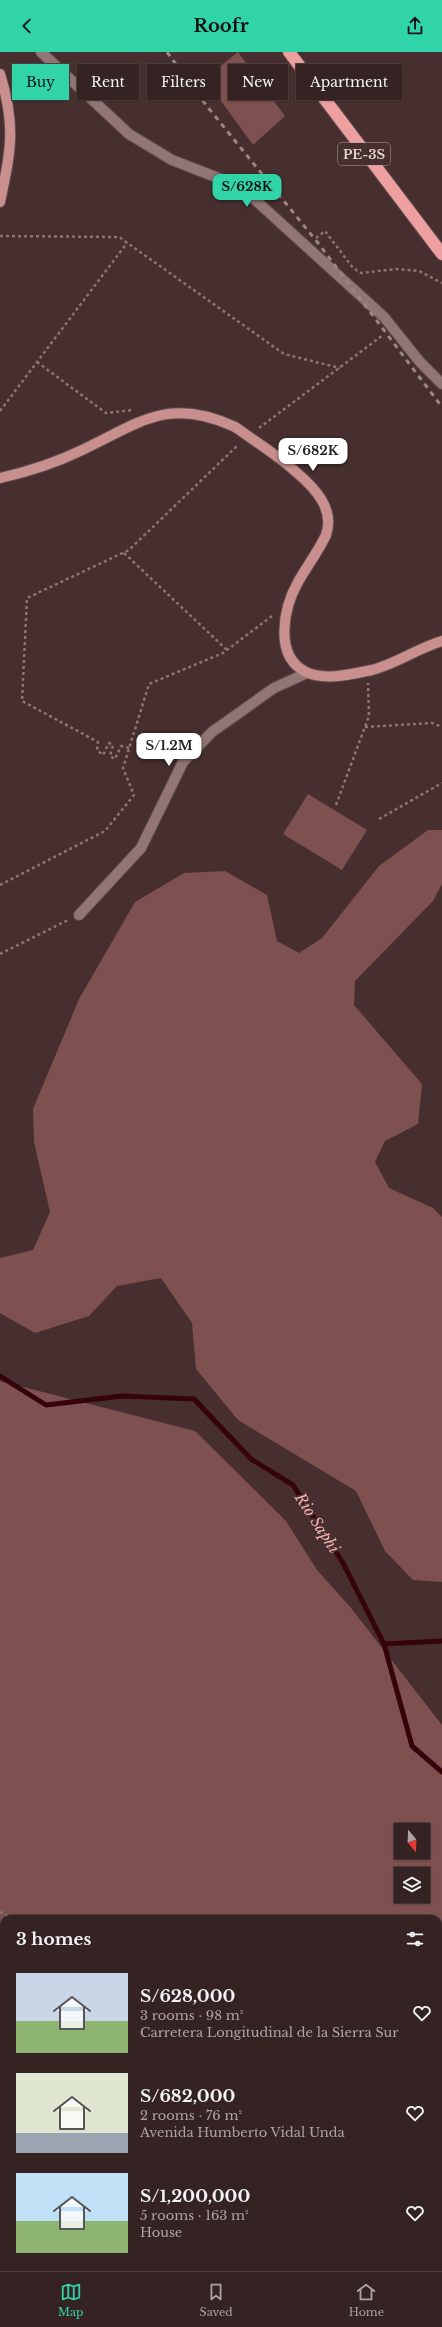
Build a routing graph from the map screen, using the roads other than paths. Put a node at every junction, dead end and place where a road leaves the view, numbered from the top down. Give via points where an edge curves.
1 (41, 52) edge
2 (289, 52) edge
3 (0, 74) edge
4 (0, 202) edge
5 (442, 254) edge
6 (442, 384) edge
7 (0, 478) edge
8 (442, 641) edge
9 (307, 672) junction
10 (79, 915) road end

1 - 6 street via 129,134 172,160 226,181 252,197 384,317 420,362
2 - 5 highway, PE-3S
3 - 4 main road via 11,118 11,153
7 - 9 main road via 38,468 80,451 150,417 174,412 192,413 235,427 274,453 304,478 324,501 327,510 329,527 298,582 285,626 286,644 296,664
8 - 9 main road via 367,670 330,676
9 - 10 street via 274,688 212,732 183,762 141,848

